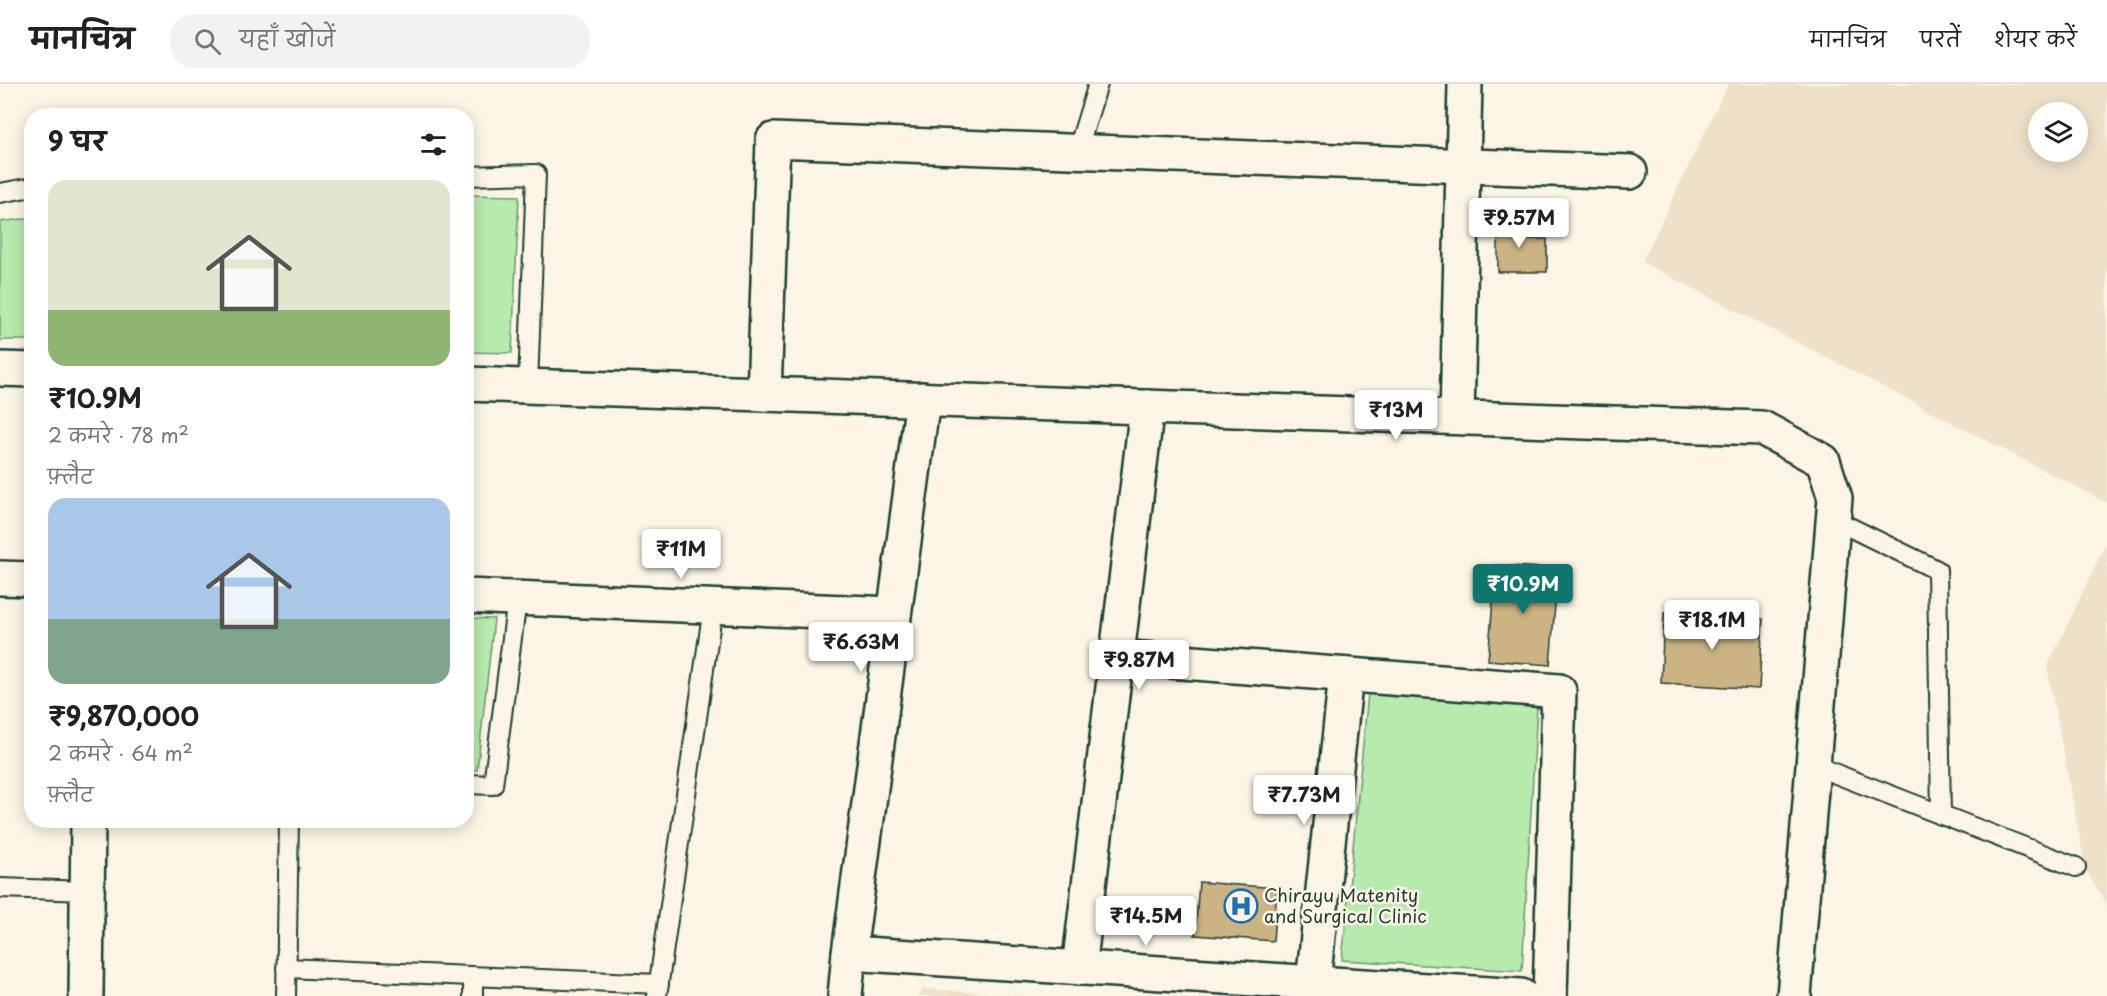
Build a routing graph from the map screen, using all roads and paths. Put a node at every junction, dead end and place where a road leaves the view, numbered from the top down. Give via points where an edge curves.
1 (1098, 84) edge
2 (1465, 84) edge
3 (1077, 152) junction
4 (1464, 166) junction
5 (1630, 172) dead end
6 (474, 176) edge
7 (24, 188) edge
8 (0, 193) edge
9 (0, 369) edge
10 (24, 370) edge
11 (474, 384) edge
12 (528, 386) junction
13 (764, 394) junction
14 (923, 399) junction
15 (1147, 407) junction
16 (1457, 417) junction
17 (1833, 519) junction
18 (0, 578) edge
19 (24, 579) edge
20 (474, 597) edge
21 (517, 599) junction
22 (713, 607) junction
23 (894, 614) junction
24 (1117, 657) junction
25 (1346, 675) junction
26 (1813, 765) junction
27 (474, 784) edge
28 (1941, 814) junction
29 (88, 828) edge
30 (289, 828) edge
31 (2076, 867) dead end
32 (0, 888) edge
33 (87, 891) junction
34 (849, 953) junction
35 (286, 968) junction
36 (1080, 968) junction
37 (473, 976) junction
38 (1313, 983) junction
39 (658, 990) edge
40 (86, 996) edge
41 (286, 996) edge
42 (473, 996) edge
43 (845, 996) edge
44 (1521, 996) edge
45 (1550, 996) edge
46 (1794, 996) edge

1 - 3 lane
2 - 4 street
3 - 4 street
3 - 13 street via 773,140
4 - 5 street
4 - 16 street
6 - 12 lane via 536,174
7 - 8 lane
9 - 10 street
11 - 12 street
12 - 13 street
13 - 14 street
14 - 15 street
14 - 23 street
15 - 16 street
15 - 24 street
16 - 17 street via 1762,428 1823,461 1835,498
17 - 26 street
17 - 28 lane via 1937,570
18 - 19 street
20 - 21 street
21 - 22 street
21 - 27 lane via 493,785
22 - 23 street
22 - 39 lane
23 - 34 street
24 - 25 street
24 - 36 street
25 - 38 street
25 - 45 street via 1559,691
26 - 28 lane
26 - 46 street
28 - 31 lane
29 - 33 street
30 - 35 lane
32 - 33 lane
33 - 40 street
34 - 36 street
34 - 43 street
35 - 37 lane
35 - 41 lane
36 - 38 street
37 - 39 lane
37 - 42 lane
38 - 44 street

